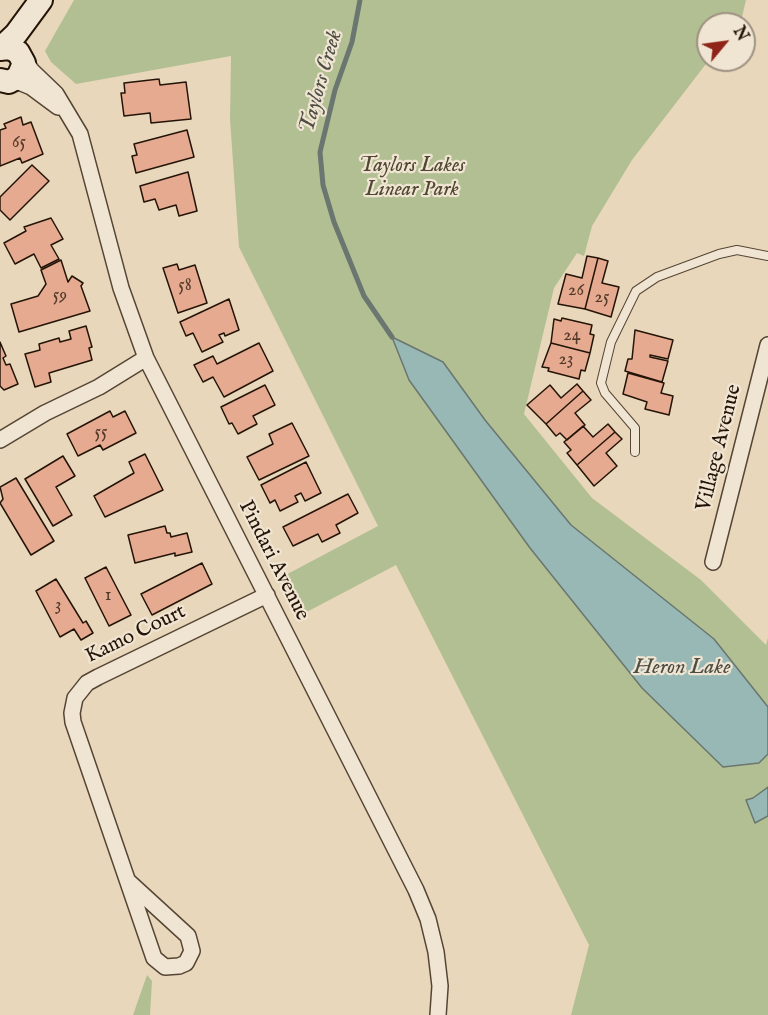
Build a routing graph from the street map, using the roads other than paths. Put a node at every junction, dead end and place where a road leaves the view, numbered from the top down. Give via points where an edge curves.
1 (42, 0) edge
2 (11, 53) edge
3 (6, 84) edge
4 (73, 122) junction
5 (768, 256) edge
6 (768, 345) edge
7 (149, 364) junction
8 (0, 440) edge
9 (635, 452) dead end
10 (713, 562) dead end
11 (267, 595) junction
12 (129, 882) junction
13 (438, 1015) edge

1 - 2 street via 27,33
2 - 3 street via 24,68
2 - 4 street, Pindari Avenue via 57,94
3 - 4 street, Pindari Avenue via 46,97
4 - 7 street, Pindari Avenue via 87,157 130,320
5 - 9 lane via 737,250 719,254 657,277 636,291 611,342 601,383 635,428
6 - 10 street, Village Avenue
7 - 8 street via 45,413
7 - 11 street, Pindari Avenue
11 - 12 street, Kamo Court via 98,677 75,698 73,722
11 - 13 street, Pindari Avenue via 428,919 440,986
12 - 12 street, Kamo Court via 188,936 192,951 186,963 165,967 154,958

